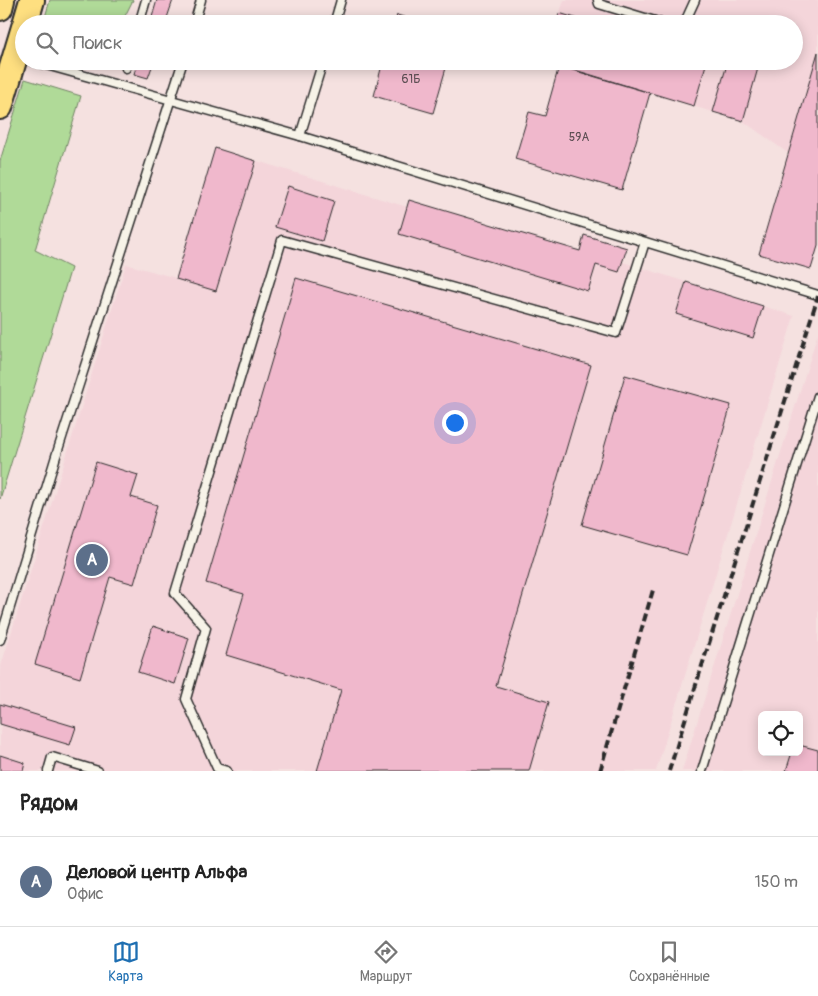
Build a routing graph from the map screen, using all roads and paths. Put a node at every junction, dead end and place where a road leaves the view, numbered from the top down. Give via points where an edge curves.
1 (2, 0) edge
2 (32, 0) edge
3 (146, 0) edge
4 (201, 0) edge
5 (341, 0) edge
6 (598, 0) edge
7 (695, 0) edge
8 (0, 8) edge
9 (27, 15) edge
10 (142, 15) edge
11 (197, 15) edge
12 (337, 15) edge
13 (635, 15) edge
14 (688, 15) edge
15 (15, 65) edge
16 (63, 70) edge
17 (180, 70) edge
18 (320, 70) edge
19 (171, 101) junction
20 (0, 107) edge
21 (300, 136) junction
22 (645, 242) junction
23 (818, 295) edge
24 (818, 396) edge
25 (0, 640) edge
26 (48, 771) edge
27 (98, 771) edge
28 (227, 771) edge
29 (702, 771) edge

1 - 8 main road
2 - 9 main road
3 - 10 lane
4 - 11 lane
5 - 12 lane
6 - 13 lane via 599,4
7 - 14 lane
15 - 20 main road
16 - 19 lane
17 - 19 lane
18 - 21 lane
19 - 21 lane
19 - 25 lane
21 - 22 lane
22 - 23 lane
22 - 28 lane via 616,333 282,240 175,593 206,628 186,699 217,768
24 - 29 lane
26 - 27 lane via 52,757

